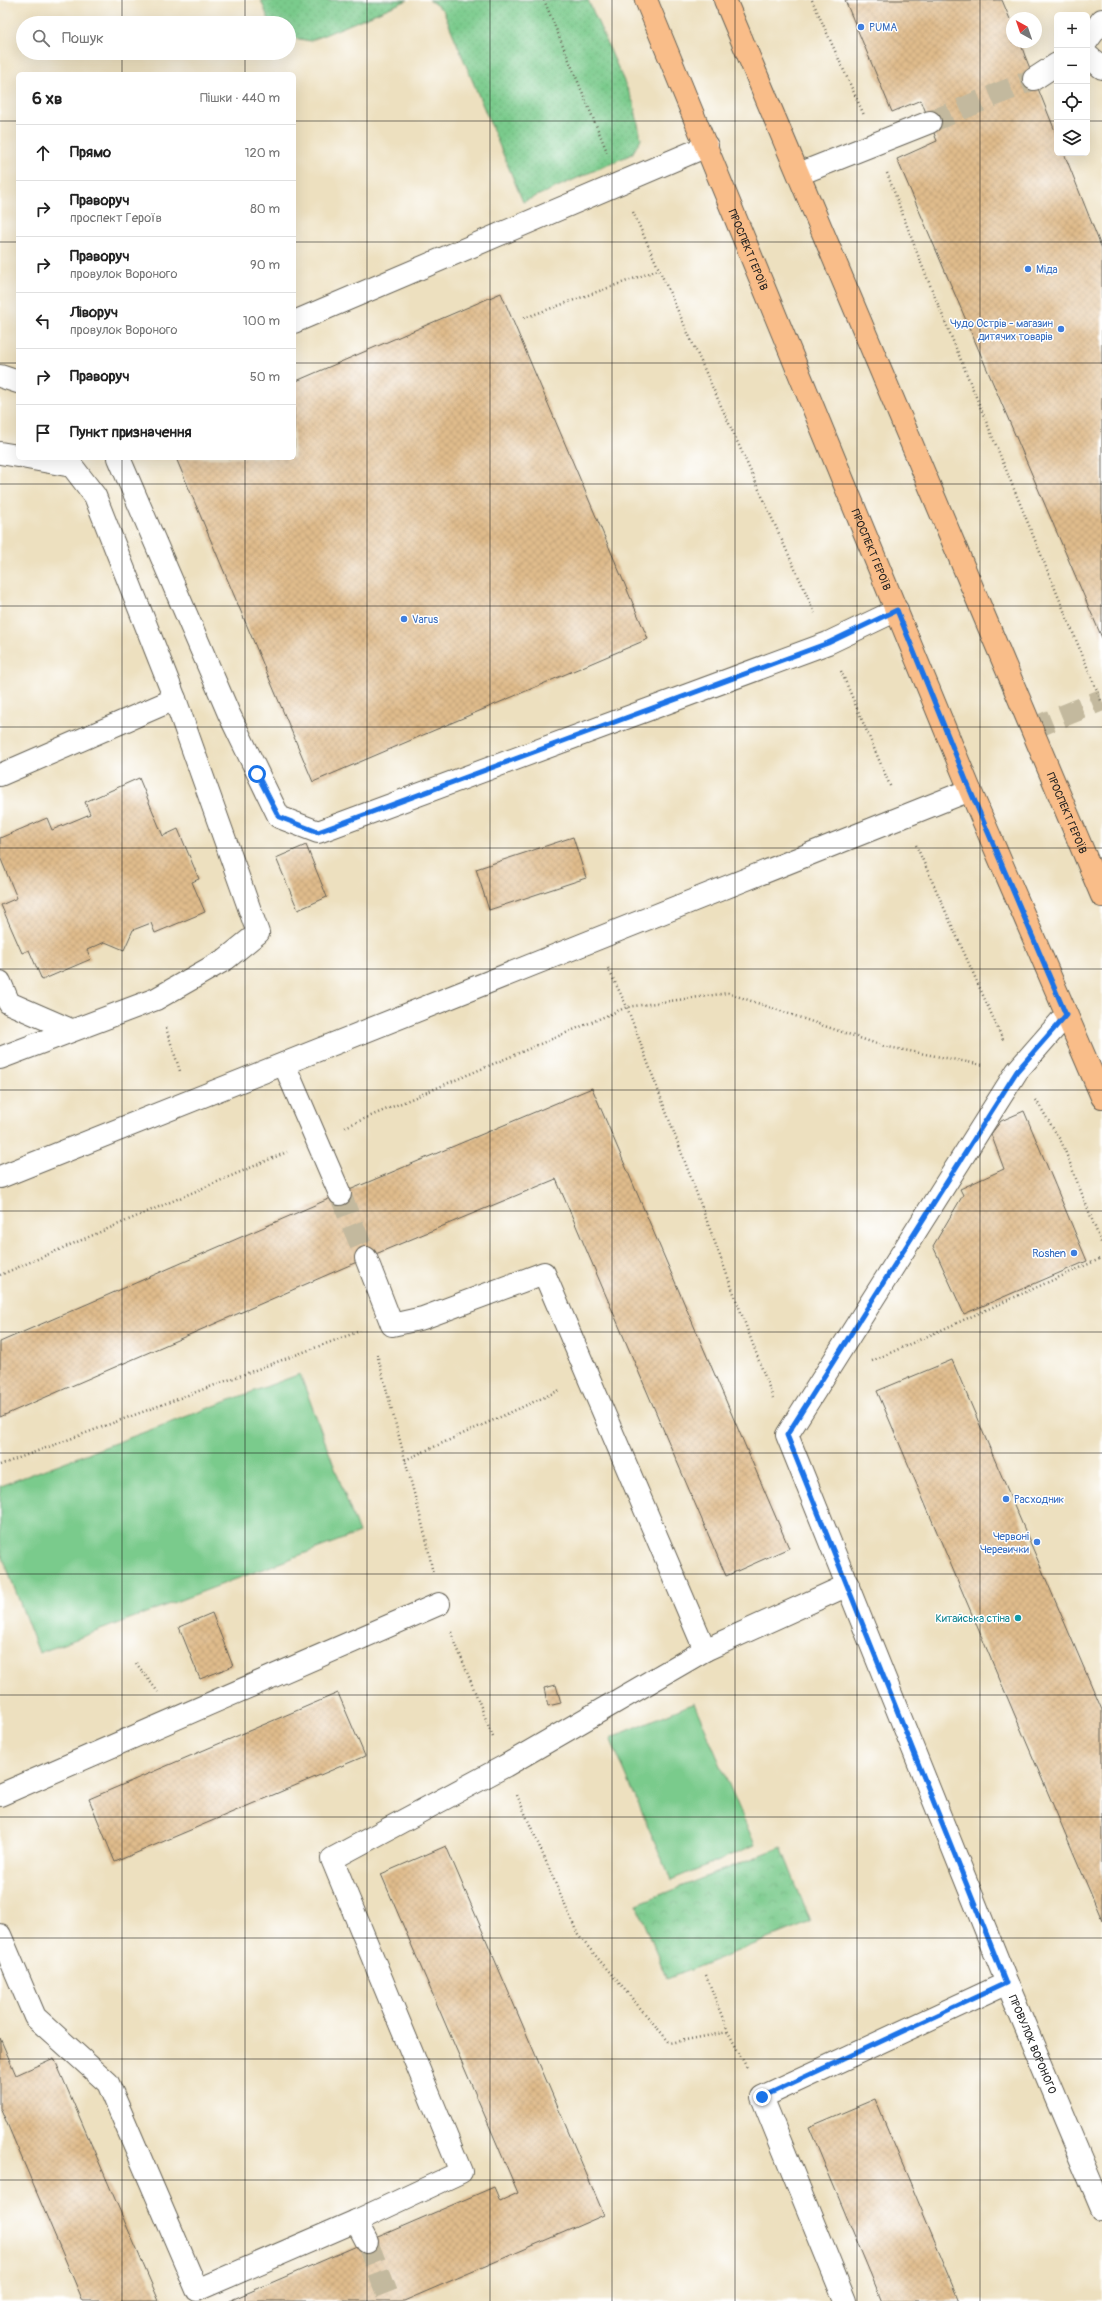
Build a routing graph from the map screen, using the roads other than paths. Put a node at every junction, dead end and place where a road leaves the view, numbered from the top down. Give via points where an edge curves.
1 (646, 0) edge
2 (725, 0) edge
3 (1102, 20) edge
4 (1090, 37) edge
5 (1090, 58) edge
6 (1054, 66) edge
7 (1102, 68) edge
8 (1034, 79) tunnel mouth
9 (930, 122) tunnel mouth
10 (707, 146) junction
11 (799, 174) junction
12 (296, 321) edge
13 (0, 376) edge
14 (16, 381) edge
15 (0, 453) edge
16 (16, 456) edge
17 (38, 460) edge
18 (120, 460) edge
19 (897, 610) junction
20 (175, 699) junction
21 (0, 775) edge
22 (970, 790) junction
23 (1102, 896) edge
24 (0, 982) edge
25 (1066, 1015) junction
26 (71, 1030) junction
27 (0, 1058) edge
28 (284, 1064) junction
29 (1095, 1065) edge
30 (1102, 1097) edge
31 (0, 1177) edge
32 (340, 1194) tunnel mouth
33 (366, 1258) tunnel mouth
34 (848, 1584) junction
35 (439, 1604) road end
36 (705, 1650) junction
37 (0, 1795) edge
38 (0, 1935) edge
39 (1006, 1983) junction
40 (1102, 2209) edge
41 (356, 2222) junction
42 (367, 2242) tunnel mouth
43 (845, 2301) edge

1 - 10 main road, ПРОСПЕКТ ГЕРОЇВ
2 - 11 main road, ПРОСПЕКТ ГЕРОЇВ
3 - 4 lane
5 - 7 lane
6 - 8 lane
9 - 11 lane
10 - 12 lane
10 - 19 main road, ПРОСПЕКТ ГЕРОЇВ
11 - 23 main road, ПРОСПЕКТ ГЕРОЇВ
13 - 14 lane
15 - 16 lane
17 - 20 lane via 72,466 95,496
18 - 19 lane via 229,714 279,817 318,832 828,643
19 - 22 main road, ПРОСПЕКТ ГЕРОЇВ
20 - 21 lane
20 - 26 lane via 258,933 226,959 156,999
22 - 25 main road, ПРОСПЕКТ ГЕРОЇВ
22 - 28 lane
24 - 26 lane via 9,1003
25 - 29 main road, ПРОСПЕКТ ГЕРОЇВ
25 - 34 lane, ПРОВУЛОК ВОРОНОГО via 1017,1071 787,1435
26 - 27 lane
28 - 31 lane
28 - 32 lane
29 - 30 main road, ПРОСПЕКТ ГЕРОЇВ
33 - 36 lane via 392,1325 423,1318 544,1273
34 - 36 lane
34 - 39 lane, ПРОВУЛОК ВОРОНОГО
35 - 37 lane
36 - 41 lane via 505,1766 332,1859 461,2172
38 - 41 lane via 35,2017 108,2082 197,2290
39 - 40 lane, ПРОВУЛОК ВОРОНОГО
39 - 43 lane via 762,2097
41 - 42 lane

